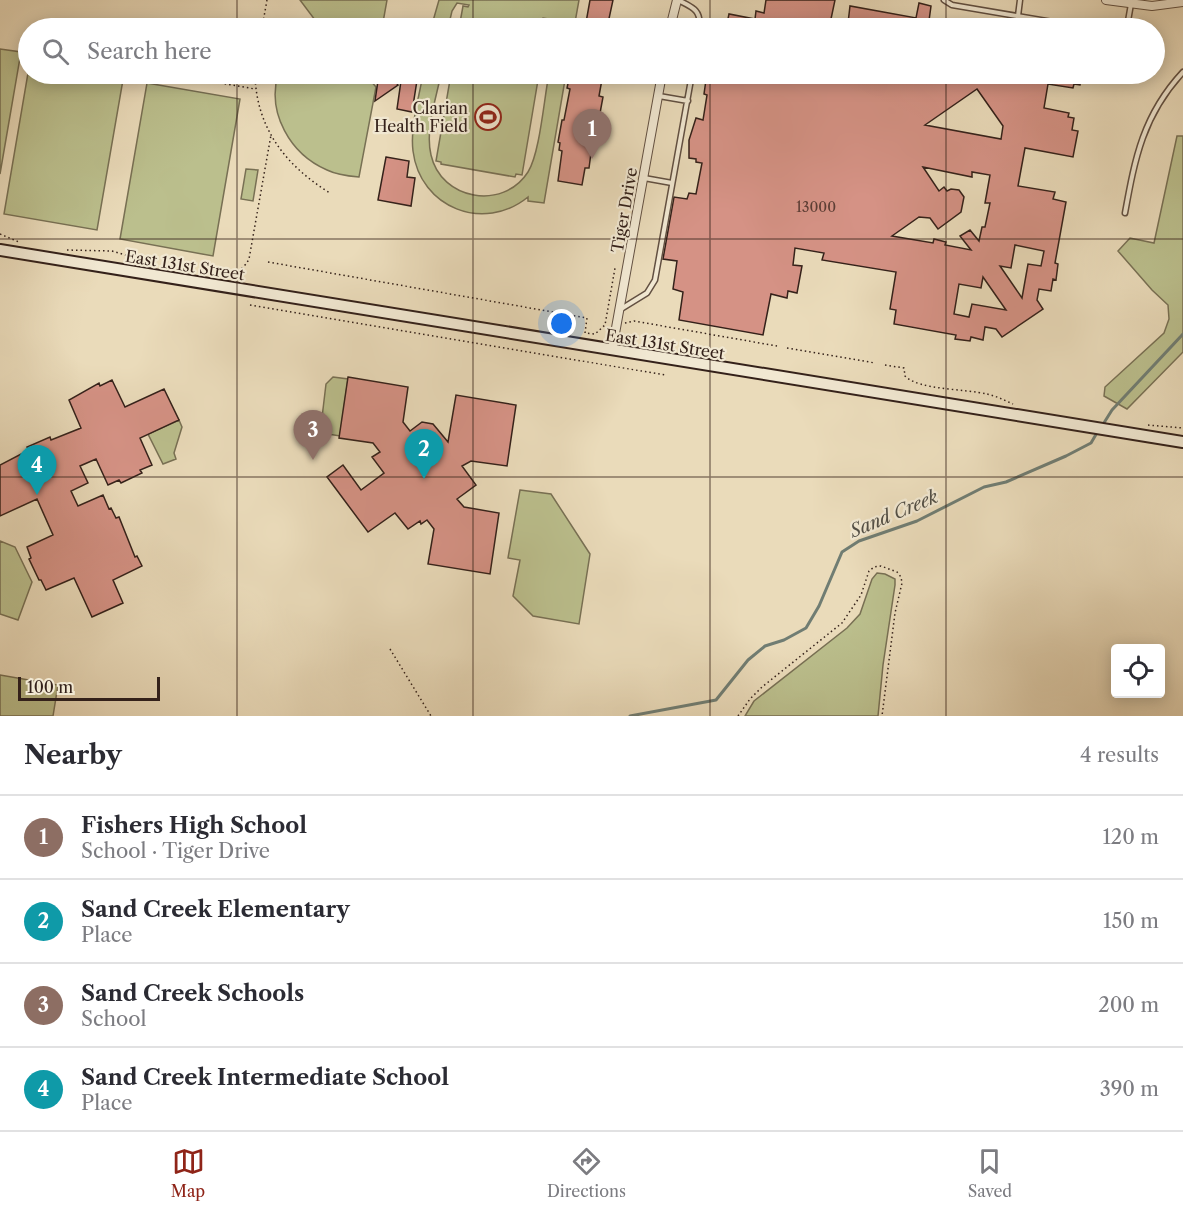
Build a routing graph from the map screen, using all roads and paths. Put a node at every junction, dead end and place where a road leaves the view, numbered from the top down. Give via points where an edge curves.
1 (267, 0) edge
2 (677, 0) edge
3 (944, 0) edge
4 (1020, 0) edge
5 (1106, 0) edge
6 (1183, 2) edge
7 (1131, 4) junction
8 (1018, 16) junction
9 (264, 18) edge
10 (672, 18) edge
11 (700, 18) edge
12 (1030, 18) edge
13 (1129, 18) edge
14 (1183, 72) edge
15 (226, 84) edge
16 (256, 84) edge
17 (660, 84) edge
18 (690, 84) edge
19 (256, 89) junction
20 (658, 96) junction
21 (688, 100) junction
22 (271, 135) junction
23 (643, 178) junction
24 (672, 183) junction
25 (330, 193) dead end
26 (1125, 213) dead end
27 (0, 234) edge
28 (22, 243) dead end
29 (0, 250) edge
30 (59, 250) dead end
31 (268, 262) dead end
32 (163, 266) dead end
33 (615, 268) dead end
34 (203, 272) dead end
35 (250, 305) dead end
36 (621, 309) junction
37 (624, 323) dead end
38 (777, 346) dead end
39 (787, 348) dead end
40 (612, 350) junction
41 (875, 363) dead end
42 (885, 365) dead end
43 (665, 375) dead end
44 (1016, 405) dead end
45 (1140, 425) dead end
46 (1183, 429) edge
47 (1183, 442) edge
48 (390, 649) dead end
49 (431, 716) edge
50 (738, 716) edge
51 (882, 716) edge

1 - 9 path
2 - 10 street
2 - 11 lane via 697,11
3 - 8 lane via 952,5
4 - 8 lane
5 - 7 street
6 - 7 street via 1159,6
7 - 13 lane
8 - 12 lane
14 - 26 lane via 1149,119 1134,165
15 - 19 path
16 - 19 path
17 - 20 street, Tiger Drive
18 - 21 lane
19 - 22 path
20 - 21 lane
20 - 23 street, Tiger Drive
21 - 24 lane
22 - 25 path via 292,164
22 - 34 path via 247,264 231,274
23 - 24 lane
23 - 36 street, Tiger Drive
24 - 36 lane via 656,280 647,292
27 - 28 path
29 - 40 street, East 131st Street
30 - 32 path via 112,251
31 - 33 path via 587,318 585,333 595,334 605,325
35 - 43 path
36 - 40 street, Tiger Drive
37 - 38 path via 634,321
39 - 41 path
40 - 47 street, East 131st Street
42 - 44 path via 903,368 911,381 986,394
45 - 46 path
48 - 49 path
50 - 51 path via 762,687 842,623 861,595 869,572 881,566 897,572 902,583

